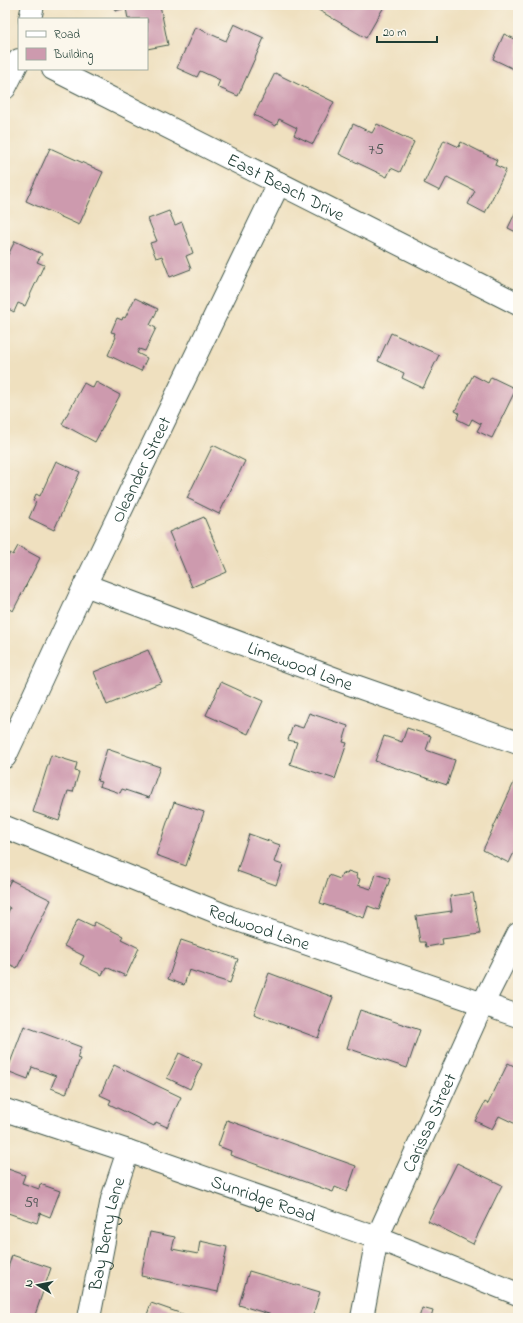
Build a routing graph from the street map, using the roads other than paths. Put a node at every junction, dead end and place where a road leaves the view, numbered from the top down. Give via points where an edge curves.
1 (33, 5) edge
2 (30, 18) edge
3 (18, 62) edge
4 (55, 70) edge
5 (5, 88) edge
6 (280, 183) junction
7 (518, 304) edge
8 (85, 585) junction
9 (518, 743) edge
10 (5, 757) edge
11 (5, 827) edge
12 (518, 934) edge
13 (483, 1003) junction
14 (518, 1016) edge
15 (5, 1110) edge
16 (128, 1151) junction
17 (377, 1238) junction
18 (518, 1294) edge
19 (89, 1318) edge
20 (362, 1318) edge

1 - 2 street
3 - 5 street
4 - 6 street, East Beach Drive
6 - 7 street, East Beach Drive
6 - 8 street, Oleander Street
8 - 9 street, Limewood Lane via 344,682
8 - 10 street, Oleander Street
11 - 13 street, Redwood Lane via 229,918
12 - 13 street, Carissa Street
13 - 14 street, Redwood Lane
13 - 17 street, Carissa Street
15 - 16 street, Sunridge Road
16 - 17 street, Sunridge Road
16 - 19 street, Bay Berry Lane via 112,1199
17 - 18 street, Sunridge Road
17 - 20 street, Carissa Street

